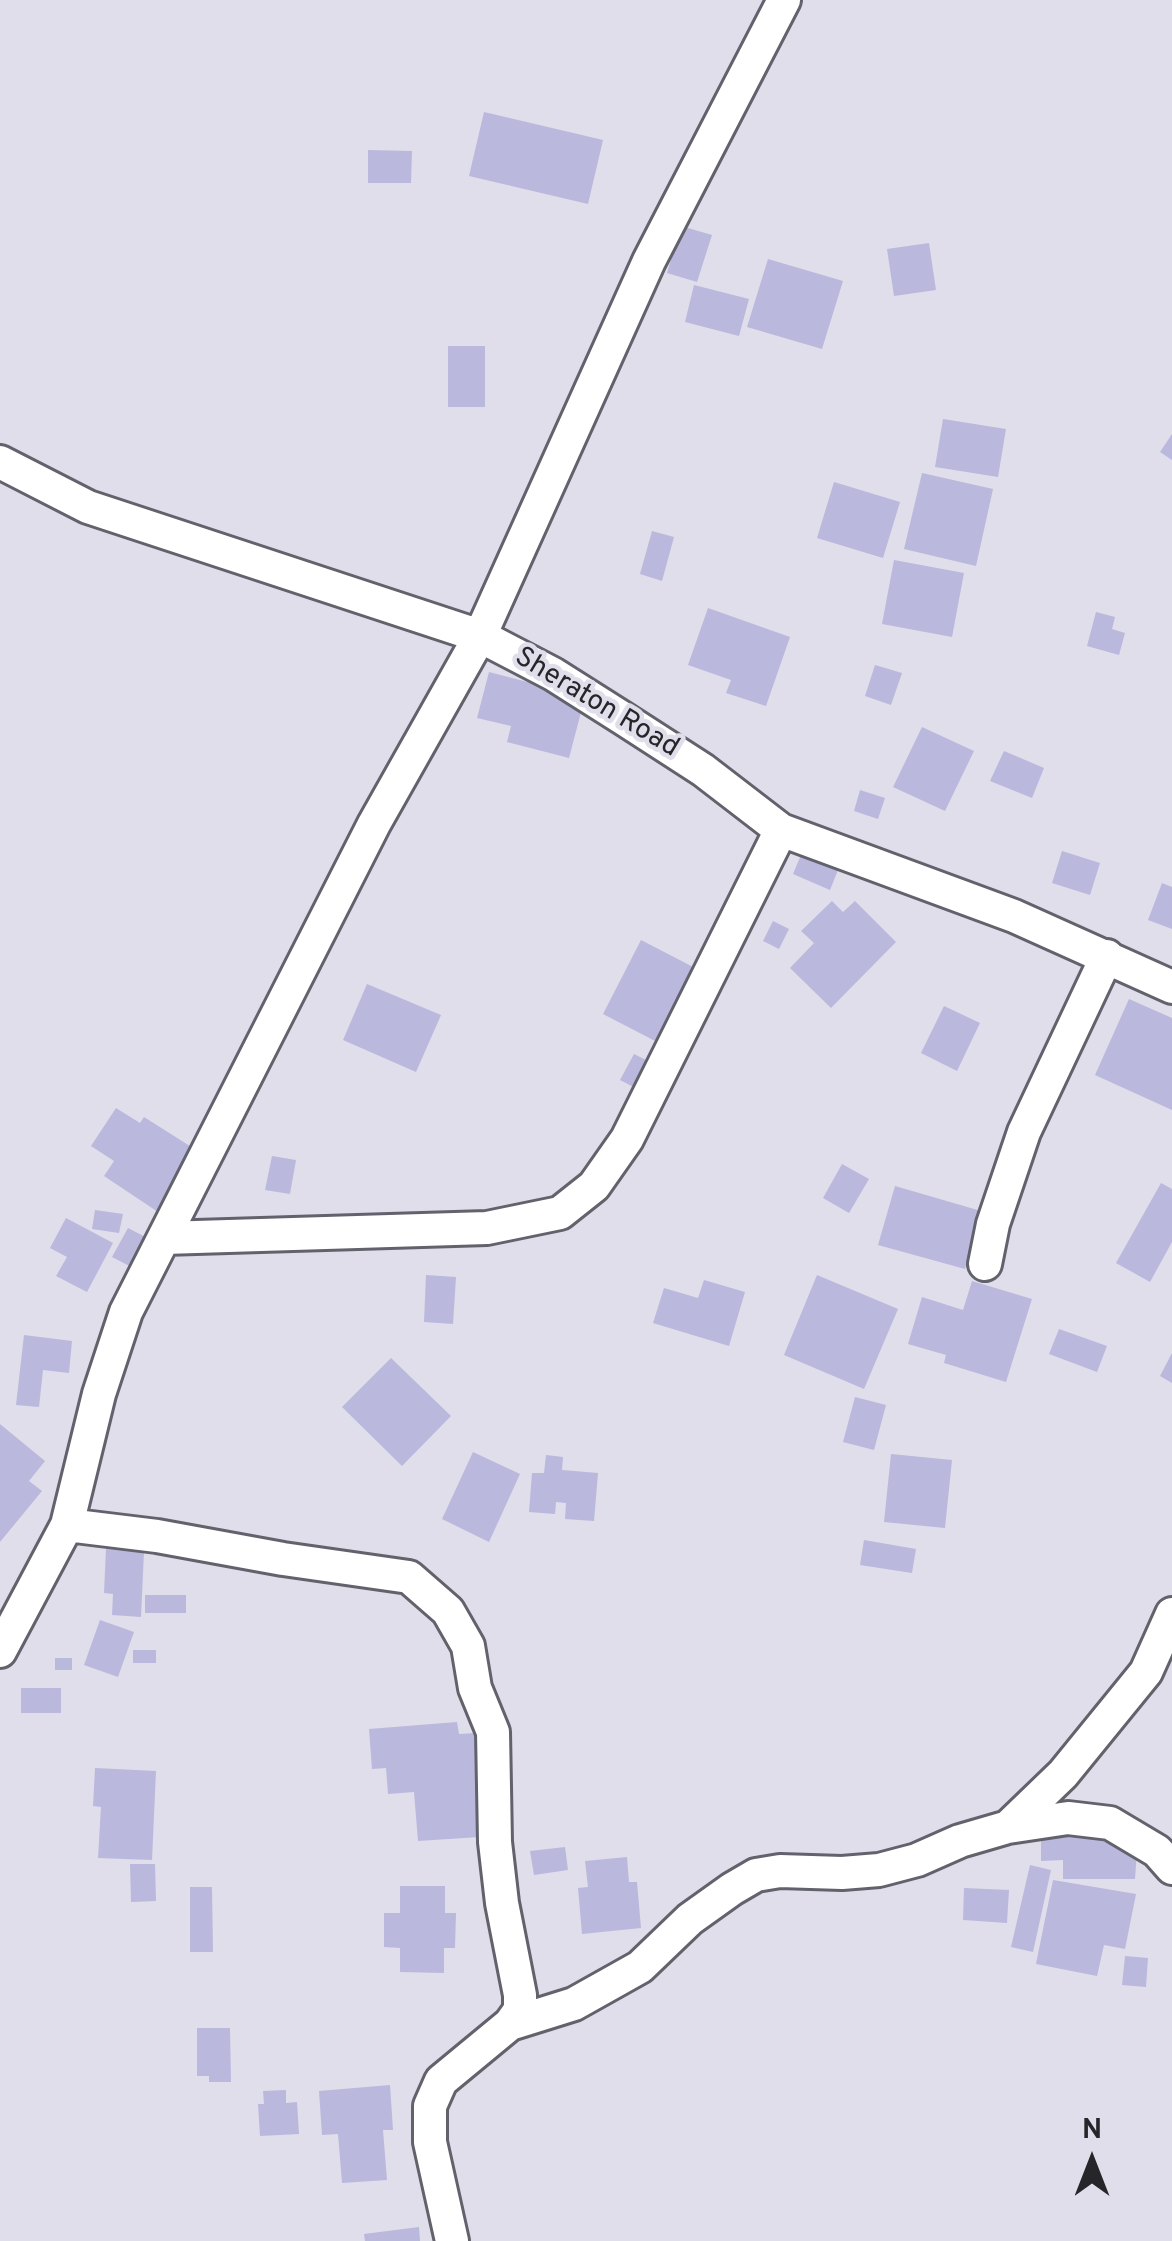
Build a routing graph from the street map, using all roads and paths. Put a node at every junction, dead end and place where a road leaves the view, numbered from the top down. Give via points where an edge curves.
1 (784, 0) edge
2 (0, 462) edge
3 (480, 636) junction
4 (781, 830) junction
5 (1107, 956) junction
6 (1172, 987) edge
7 (164, 1238) junction
8 (985, 1264) dead end
9 (68, 1524) junction
10 (1172, 1614) edge
11 (0, 1651) edge
12 (1008, 1827) junction
13 (1172, 1868) edge
14 (510, 2024) junction
15 (452, 2241) edge

1 - 3 street via 649,261
2 - 3 street, Sheraton Road via 88,507
3 - 4 street, Sheraton Road via 624,719
3 - 7 street via 374,824
4 - 5 street, Sheraton Road
4 - 7 street via 628,1139 594,1186 560,1213 487,1228
5 - 6 street, Sheraton Road
5 - 8 street via 1024,1132
7 - 9 street via 126,1312
9 - 11 street
9 - 14 street via 409,1577 448,1612 468,1646 474,1688 493,1732 495,1842 520,1995
10 - 12 street via 1146,1672 1073,1762
12 - 13 street via 1068,1818 1110,1823
12 - 14 street via 879,1870 756,1876 690,1919 640,1967 574,2004
14 - 15 street via 441,2081 430,2106 430,2142

